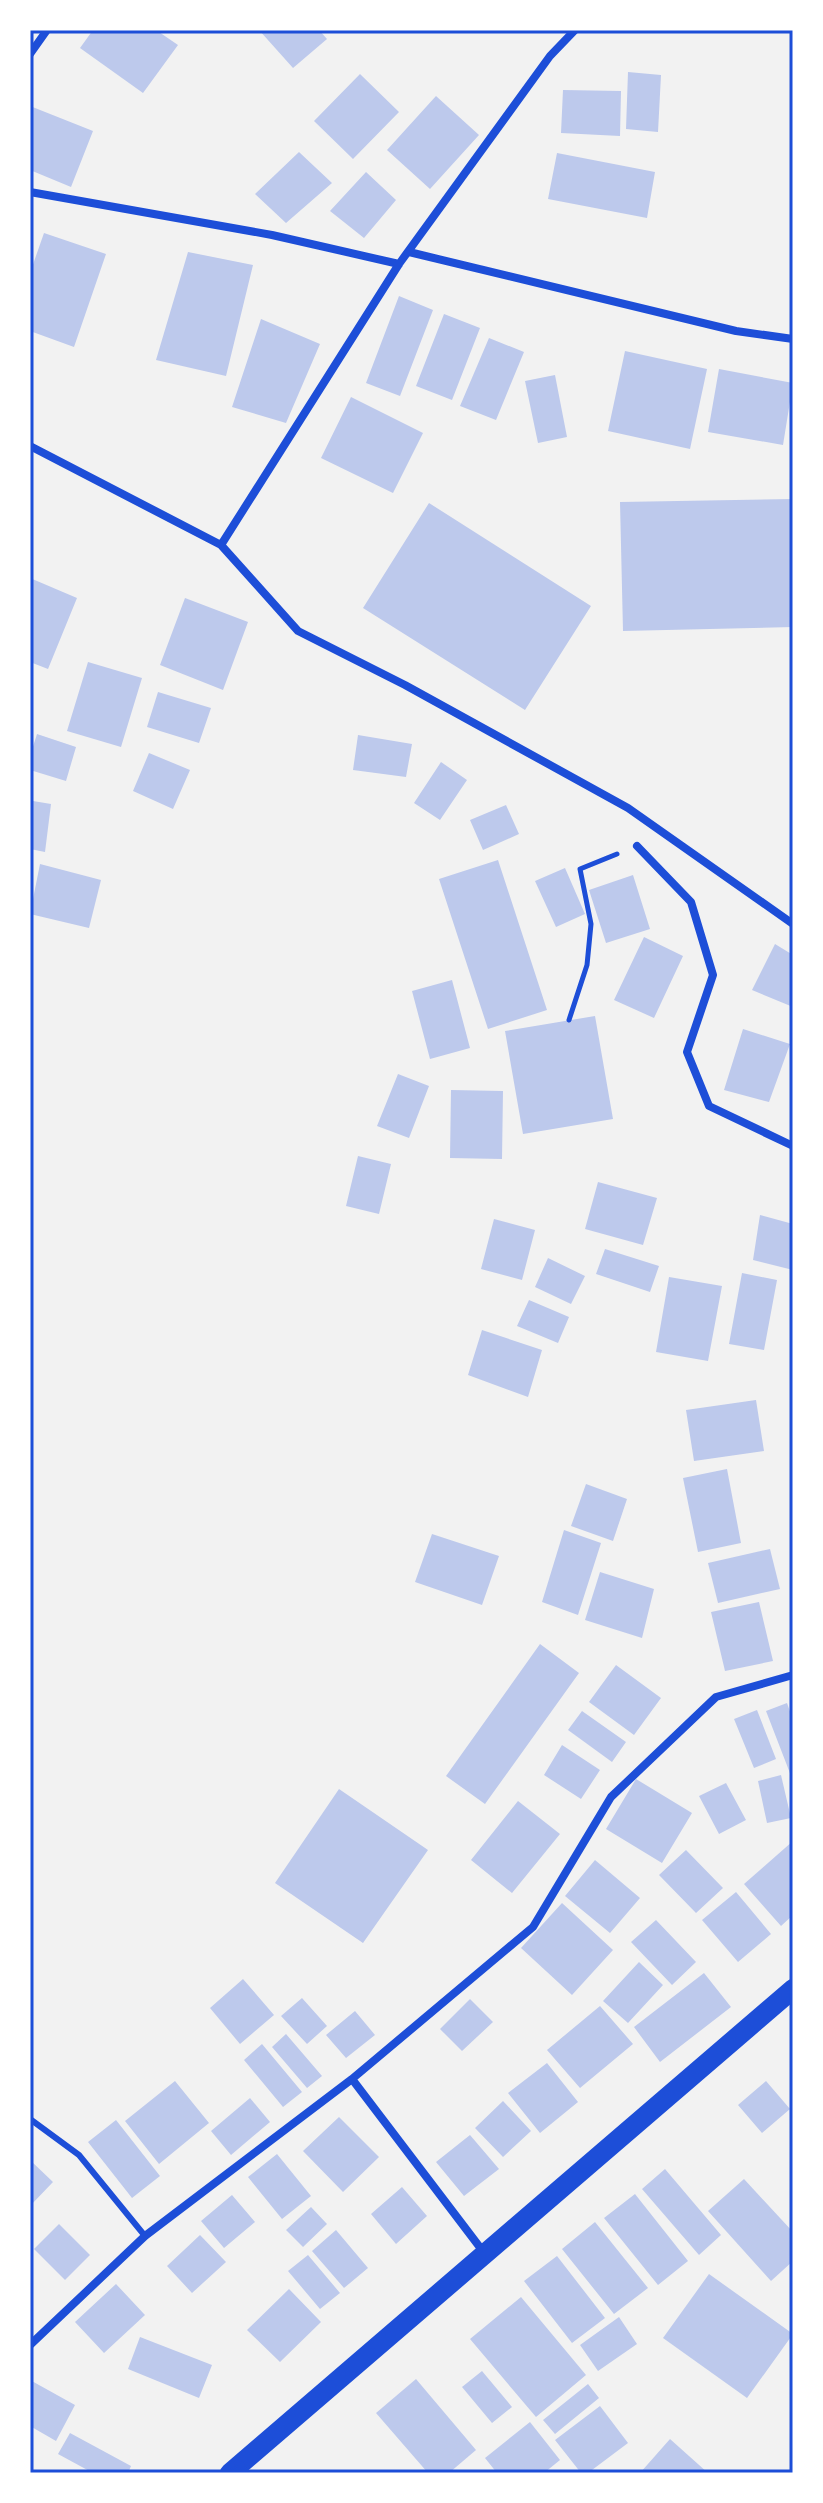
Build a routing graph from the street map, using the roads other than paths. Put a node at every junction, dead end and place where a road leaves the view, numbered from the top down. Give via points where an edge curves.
1 (47, 30) edge
2 (575, 30) edge
3 (30, 54) edge
4 (30, 192) edge
5 (409, 252) junction
6 (399, 264) junction
7 (793, 339) edge
8 (30, 446) edge
9 (221, 545) junction
10 (637, 846) road end
11 (793, 924) edge
12 (793, 1146) edge
13 (793, 1675) edge
14 (793, 1989) edge
15 (352, 2079) junction
16 (30, 2119) edge
17 (145, 2236) junction
18 (486, 2255) junction
19 (30, 2345) edge
20 (230, 2473) edge

1 - 3 street
2 - 5 street via 550,56
4 - 6 street via 272,235
5 - 6 street
5 - 7 street via 736,331
6 - 9 street
8 - 9 street
9 - 11 street via 298,631 628,808
10 - 12 street via 691,902 713,975 687,1052 709,1106
13 - 15 street via 716,1697 611,1797 533,1927
14 - 18 main road
15 - 17 street
15 - 18 street
16 - 17 lane via 79,2155
17 - 19 street
18 - 20 main road

